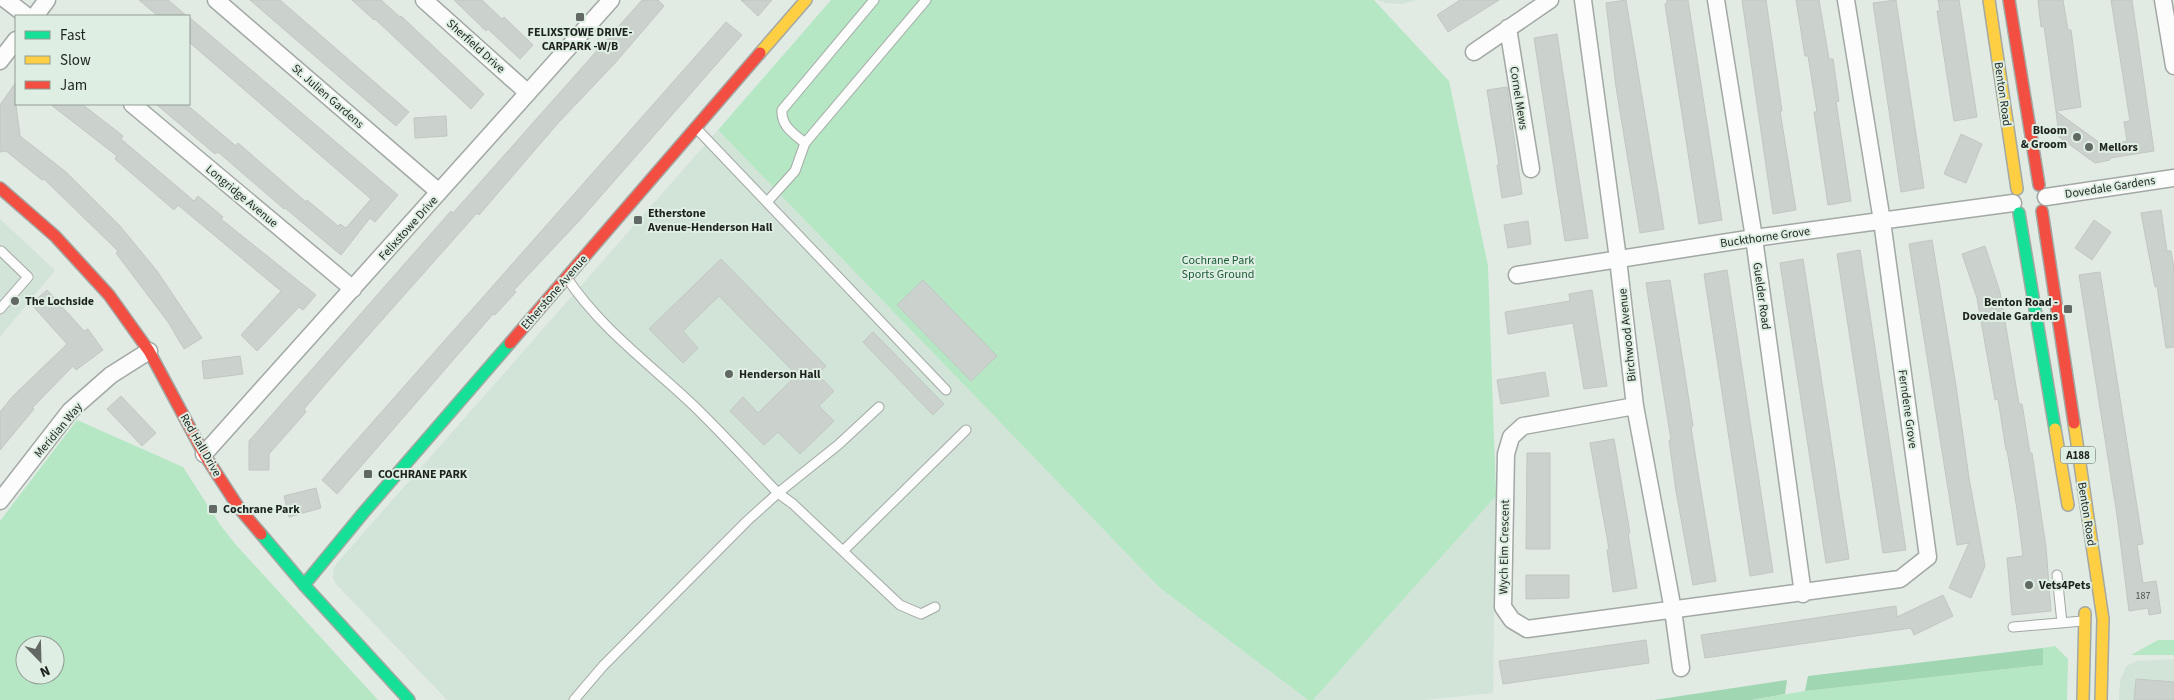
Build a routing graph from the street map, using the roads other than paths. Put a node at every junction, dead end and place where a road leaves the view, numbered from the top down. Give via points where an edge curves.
1 (6, 0) edge
2 (47, 0) edge
3 (216, 0) edge
4 (424, 0) edge
5 (611, 0) edge
6 (806, 0) edge
7 (874, 0) edge
8 (926, 0) edge
9 (1550, 0) edge
10 (1583, 0) edge
11 (1716, 0) edge
12 (1846, 0) edge
13 (1990, 0) edge
14 (2009, 0) edge
15 (2163, 0) edge
16 (26, 15) edge
17 (36, 15) edge
18 (1508, 28) junction
19 (15, 41) edge
20 (1474, 52) dead end
21 (0, 60) edge
22 (2174, 66) edge
23 (528, 93) junction
24 (133, 105) edge
25 (696, 128) junction
26 (804, 143) junction
27 (1531, 169) dead end
28 (2174, 178) edge
29 (0, 188) edge
30 (439, 192) junction
31 (2042, 198) junction
32 (2016, 201) junction
33 (767, 202) junction
34 (1882, 221) junction
35 (1754, 238) junction
36 (1, 252) dead end
37 (1618, 259) junction
38 (1517, 275) dead end
39 (567, 277) junction
40 (353, 289) junction
41 (0, 309) edge
42 (149, 351) junction
43 (946, 390) dead end
44 (1635, 406) junction
45 (880, 407) dead end
46 (966, 430) dead end
47 (204, 454) junction
48 (778, 493) junction
49 (0, 501) edge
50 (2070, 517) dead end
51 (843, 551) junction
52 (2057, 575) dead end
53 (304, 585) junction
54 (1802, 594) junction
55 (2084, 603) dead end
56 (935, 607) dead end
57 (1673, 610) junction
58 (2085, 621) junction
59 (2062, 623) junction
60 (2013, 627) dead end
61 (1681, 668) dead end
62 (409, 700) edge
63 (574, 700) edge
64 (2083, 700) edge
65 (2102, 700) edge

1 - 16 street
2 - 17 street
3 - 30 street, St. Julien Gardens
4 - 23 street, Sherfield Drive
5 - 23 street, Felixstowe Drive
6 - 25 street, Etherstone Avenue
7 - 26 lane via 782,110 782,119 788,128
8 - 26 lane
9 - 18 street
10 - 37 street, Birchwood Avenue
11 - 35 street, Guelder Road
12 - 34 street, Ferndene Grove
13 - 32 street, Benton Road / A188
14 - 31 street, Benton Road / A188
15 - 22 street
18 - 20 street
18 - 27 street, Cornel Mews
19 - 21 street
23 - 30 street, Felixstowe Drive
24 - 40 street, Longridge Avenue
25 - 33 lane
25 - 39 street, Etherstone Avenue
26 - 33 lane via 795,171
28 - 31 street, Dovedale Gardens
29 - 42 street, Red Hall Drive via 55,236 109,295
30 - 40 street, Felixstowe Drive
31 - 32 street via 2025,183
31 - 32 street via 2038,214 2028,216
31 - 65 street, Benton Road / A188 via 2103,619
32 - 34 street, Buckthorne Grove
32 - 50 street, Benton Road / A188
33 - 43 lane
34 - 35 street, Buckthorne Grove
34 - 54 street, Ferndene Grove via 1928,557 1900,579
35 - 37 street, Buckthorne Grove
35 - 54 street, Guelder Road
36 - 41 lane via 28,277
37 - 38 street, Buckthorne Grove
37 - 44 street, Birchwood Avenue
39 - 48 lane via 579,296 614,333 694,406
39 - 53 street, Etherstone Avenue
40 - 47 street, Felixstowe Drive
42 - 47 street, Red Hall Drive
42 - 49 street, Meridian Way via 111,375 70,411
44 - 57 street, Birchwood Avenue
44 - 57 street, Wych Elm Crescent via 1524,426 1511,437 1506,454 1503,607 1512,620 1527,629
45 - 48 lane
46 - 51 lane
47 - 53 street, Red Hall Drive via 239,508
48 - 51 lane
48 - 63 lane via 617,652
51 - 56 lane via 900,605 921,614
52 - 59 lane
53 - 62 street, Red Hall Drive
54 - 57 street, Ferndene Grove
55 - 58 street
57 - 61 street, Birchwood Avenue
58 - 59 lane
58 - 64 street
59 - 60 lane

